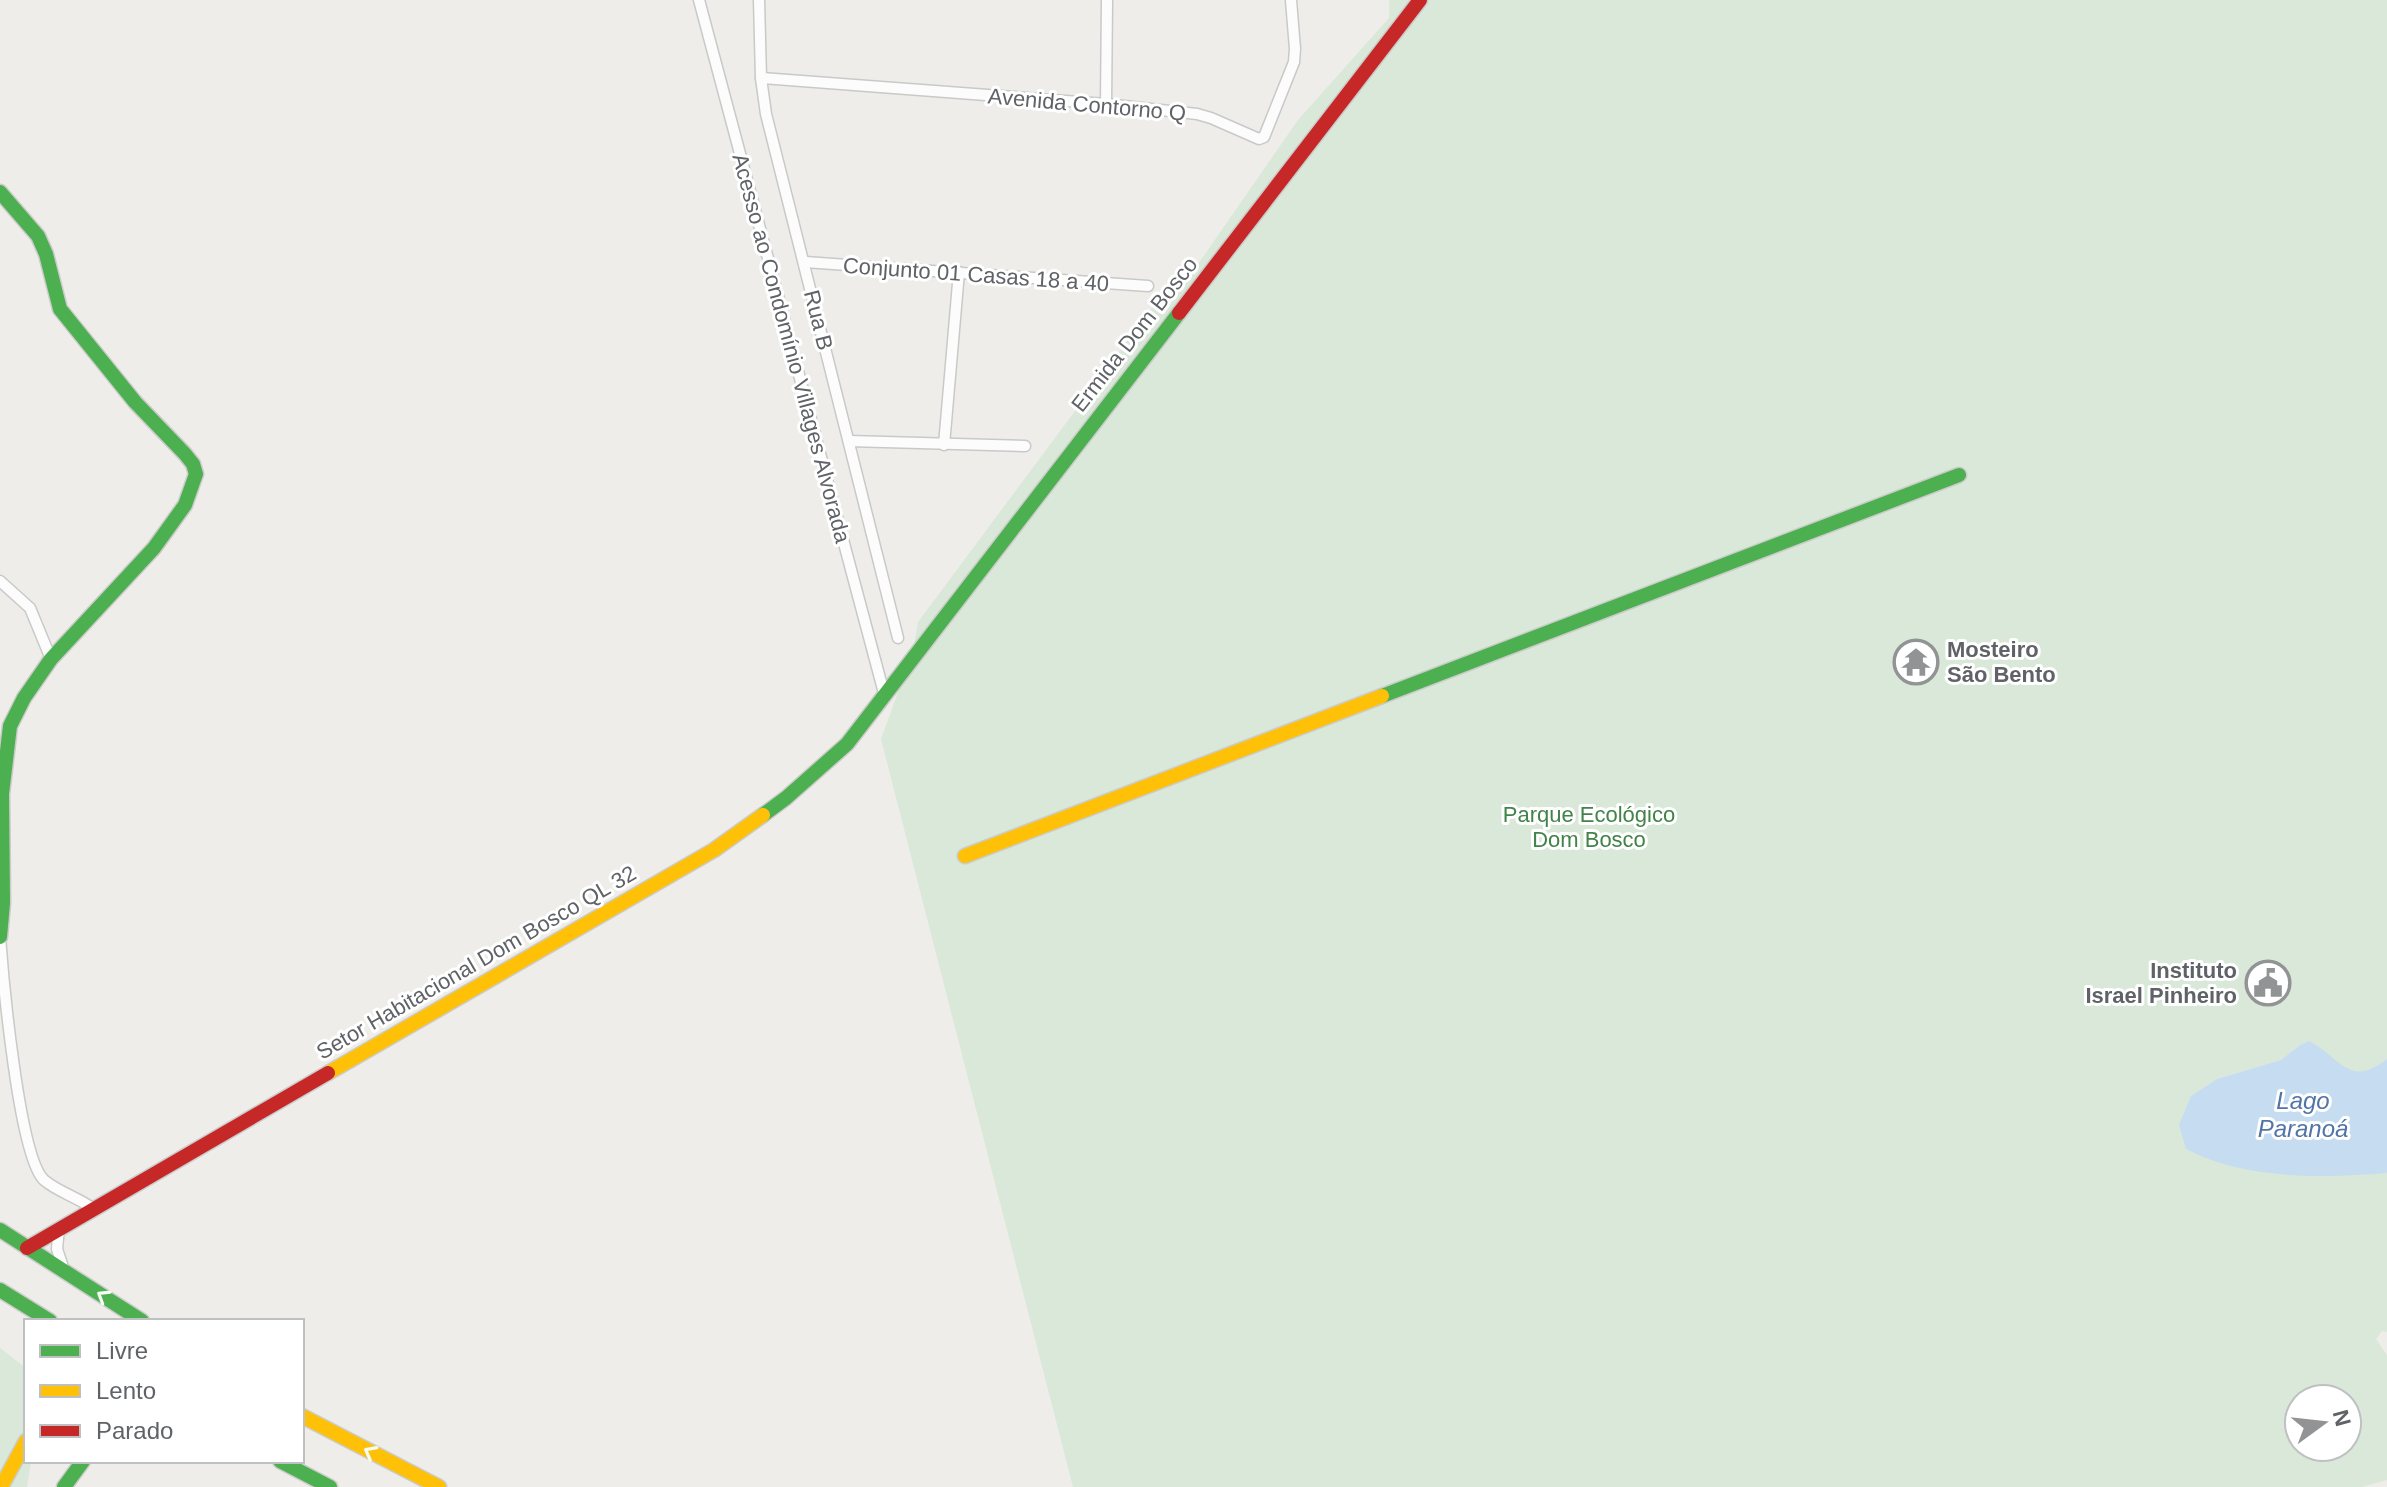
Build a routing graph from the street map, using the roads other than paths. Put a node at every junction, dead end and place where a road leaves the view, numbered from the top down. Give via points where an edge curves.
1 (699, 0) edge
2 (759, 0) edge
3 (1107, 0) edge
4 (1291, 0) edge
5 (1420, 0) edge
6 (761, 78) junction
7 (1106, 104) junction
8 (0, 192) edge
9 (805, 262) junction
10 (959, 272) junction
11 (1148, 286) dead end
12 (849, 441) junction
13 (944, 445) junction
14 (1025, 446) dead end
15 (1959, 475) dead end
16 (0, 581) edge
17 (898, 638) dead end
18 (51, 659) junction
19 (885, 697) junction
20 (965, 856) dead end
21 (0, 937) edge
22 (92, 1208) junction
23 (59, 1228) junction
24 (0, 1230) edge
25 (27, 1248) junction
26 (64, 1272) junction
27 (4, 1292) edge
28 (24, 1319) edge
29 (47, 1319) edge
30 (139, 1319) edge
31 (304, 1417) edge
32 (24, 1445) edge
33 (82, 1463) edge
34 (284, 1463) edge
35 (1, 1487) edge
36 (64, 1487) edge
37 (330, 1487) edge
38 (439, 1487) edge

1 - 19 street, Acesso ao Condomínio Villages Alvorada
2 - 6 street, Rua B
3 - 7 street
4 - 7 street, Avenida Contorno Q via 1294,62 1261,139 1197,114
5 - 19 street, Ermida Dom Bosco
6 - 7 street, Avenida Contorno Q
6 - 9 street, Rua B
8 - 18 street via 38,236 60,309 185,454 196,474 185,505 154,548
9 - 10 street, Conjunto 01 Casas 18 a 40
9 - 12 street, Rua B
10 - 11 street, Conjunto 01 Casas 18 a 40
10 - 13 street
12 - 13 street
12 - 17 street, Rua B
13 - 14 street
15 - 20 street
16 - 18 street via 30,608
18 - 21 street via 10,726 2,794
19 - 22 street, Setor Habitacional Dom Bosco QL 32 via 818,772 714,850
21 - 22 street via 6,1014 31,1156 44,1180
22 - 23 street, Setor Habitacional Dom Bosco QL 32
23 - 25 street, Setor Habitacional Dom Bosco QL 32
23 - 26 street via 57,1249
24 - 25 street
25 - 26 street
30 -> 26 street
27 - 28 street
27 - 29 street
38 -> 31 street
32 - 35 street
33 - 36 street
34 - 37 street

